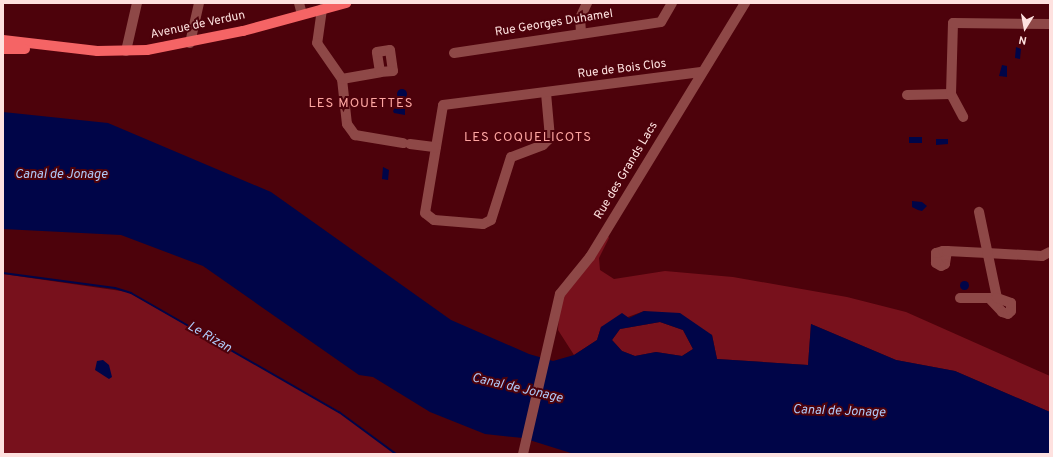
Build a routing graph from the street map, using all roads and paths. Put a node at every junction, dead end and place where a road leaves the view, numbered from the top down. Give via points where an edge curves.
1 (136, 3) edge
2 (199, 3) edge
3 (298, 3) edge
4 (346, 3) edge
5 (587, 3) edge
6 (672, 3) edge
7 (745, 3) edge
8 (322, 10) junction
9 (302, 14) junction
10 (1050, 24) edge
11 (581, 32) junction
12 (3, 40) edge
13 (190, 43) junction
14 (52, 48) junction
15 (3, 49) edge
16 (126, 50) junction
17 (454, 53) dead end
18 (380, 72) dead end
19 (701, 72) junction
20 (342, 79) junction
21 (546, 93) junction
22 (907, 94) dead end
23 (951, 94) junction
24 (963, 118) dead end
25 (436, 147) junction
26 (979, 212) dead end
27 (947, 251) dead end
28 (1050, 252) edge
29 (987, 253) junction
30 (960, 298) dead end
31 (523, 454) edge

1 - 16 street
2 - 13 street
3 - 9 street
4 - 8 main road, Avenue de Verdun
5 - 11 street via 580,18
6 - 11 street, Rue Georges Duhamel via 661,22
7 - 19 street, Rue des Grands Lacs
8 - 9 main road, Avenue de Verdun
8 - 20 street via 317,43
9 - 13 main road, Avenue de Verdun
10 - 23 street via 953,23
11 - 17 street, Rue Georges Duhamel
12 - 14 main road, Avenue de Verdun
13 - 16 main road, Avenue de Verdun
14 - 15 main road, Avenue de Verdun
14 - 16 main road, Avenue de Verdun
18 - 20 street
19 - 21 street, Rue de Bois Clos
19 - 31 street, Rue des Grands Lacs via 590,257 560,294
20 - 25 street via 346,124 355,135
21 - 25 street, Rue de Bois Clos via 444,105
21 - 25 street, Rue de Bois Clos via 550,138 543,145 511,157 491,220 483,224 434,220 425,213
22 - 23 street
23 - 24 street
26 - 29 street
27 - 29 street
28 - 29 street via 1042,256
29 - 30 street via 994,299

